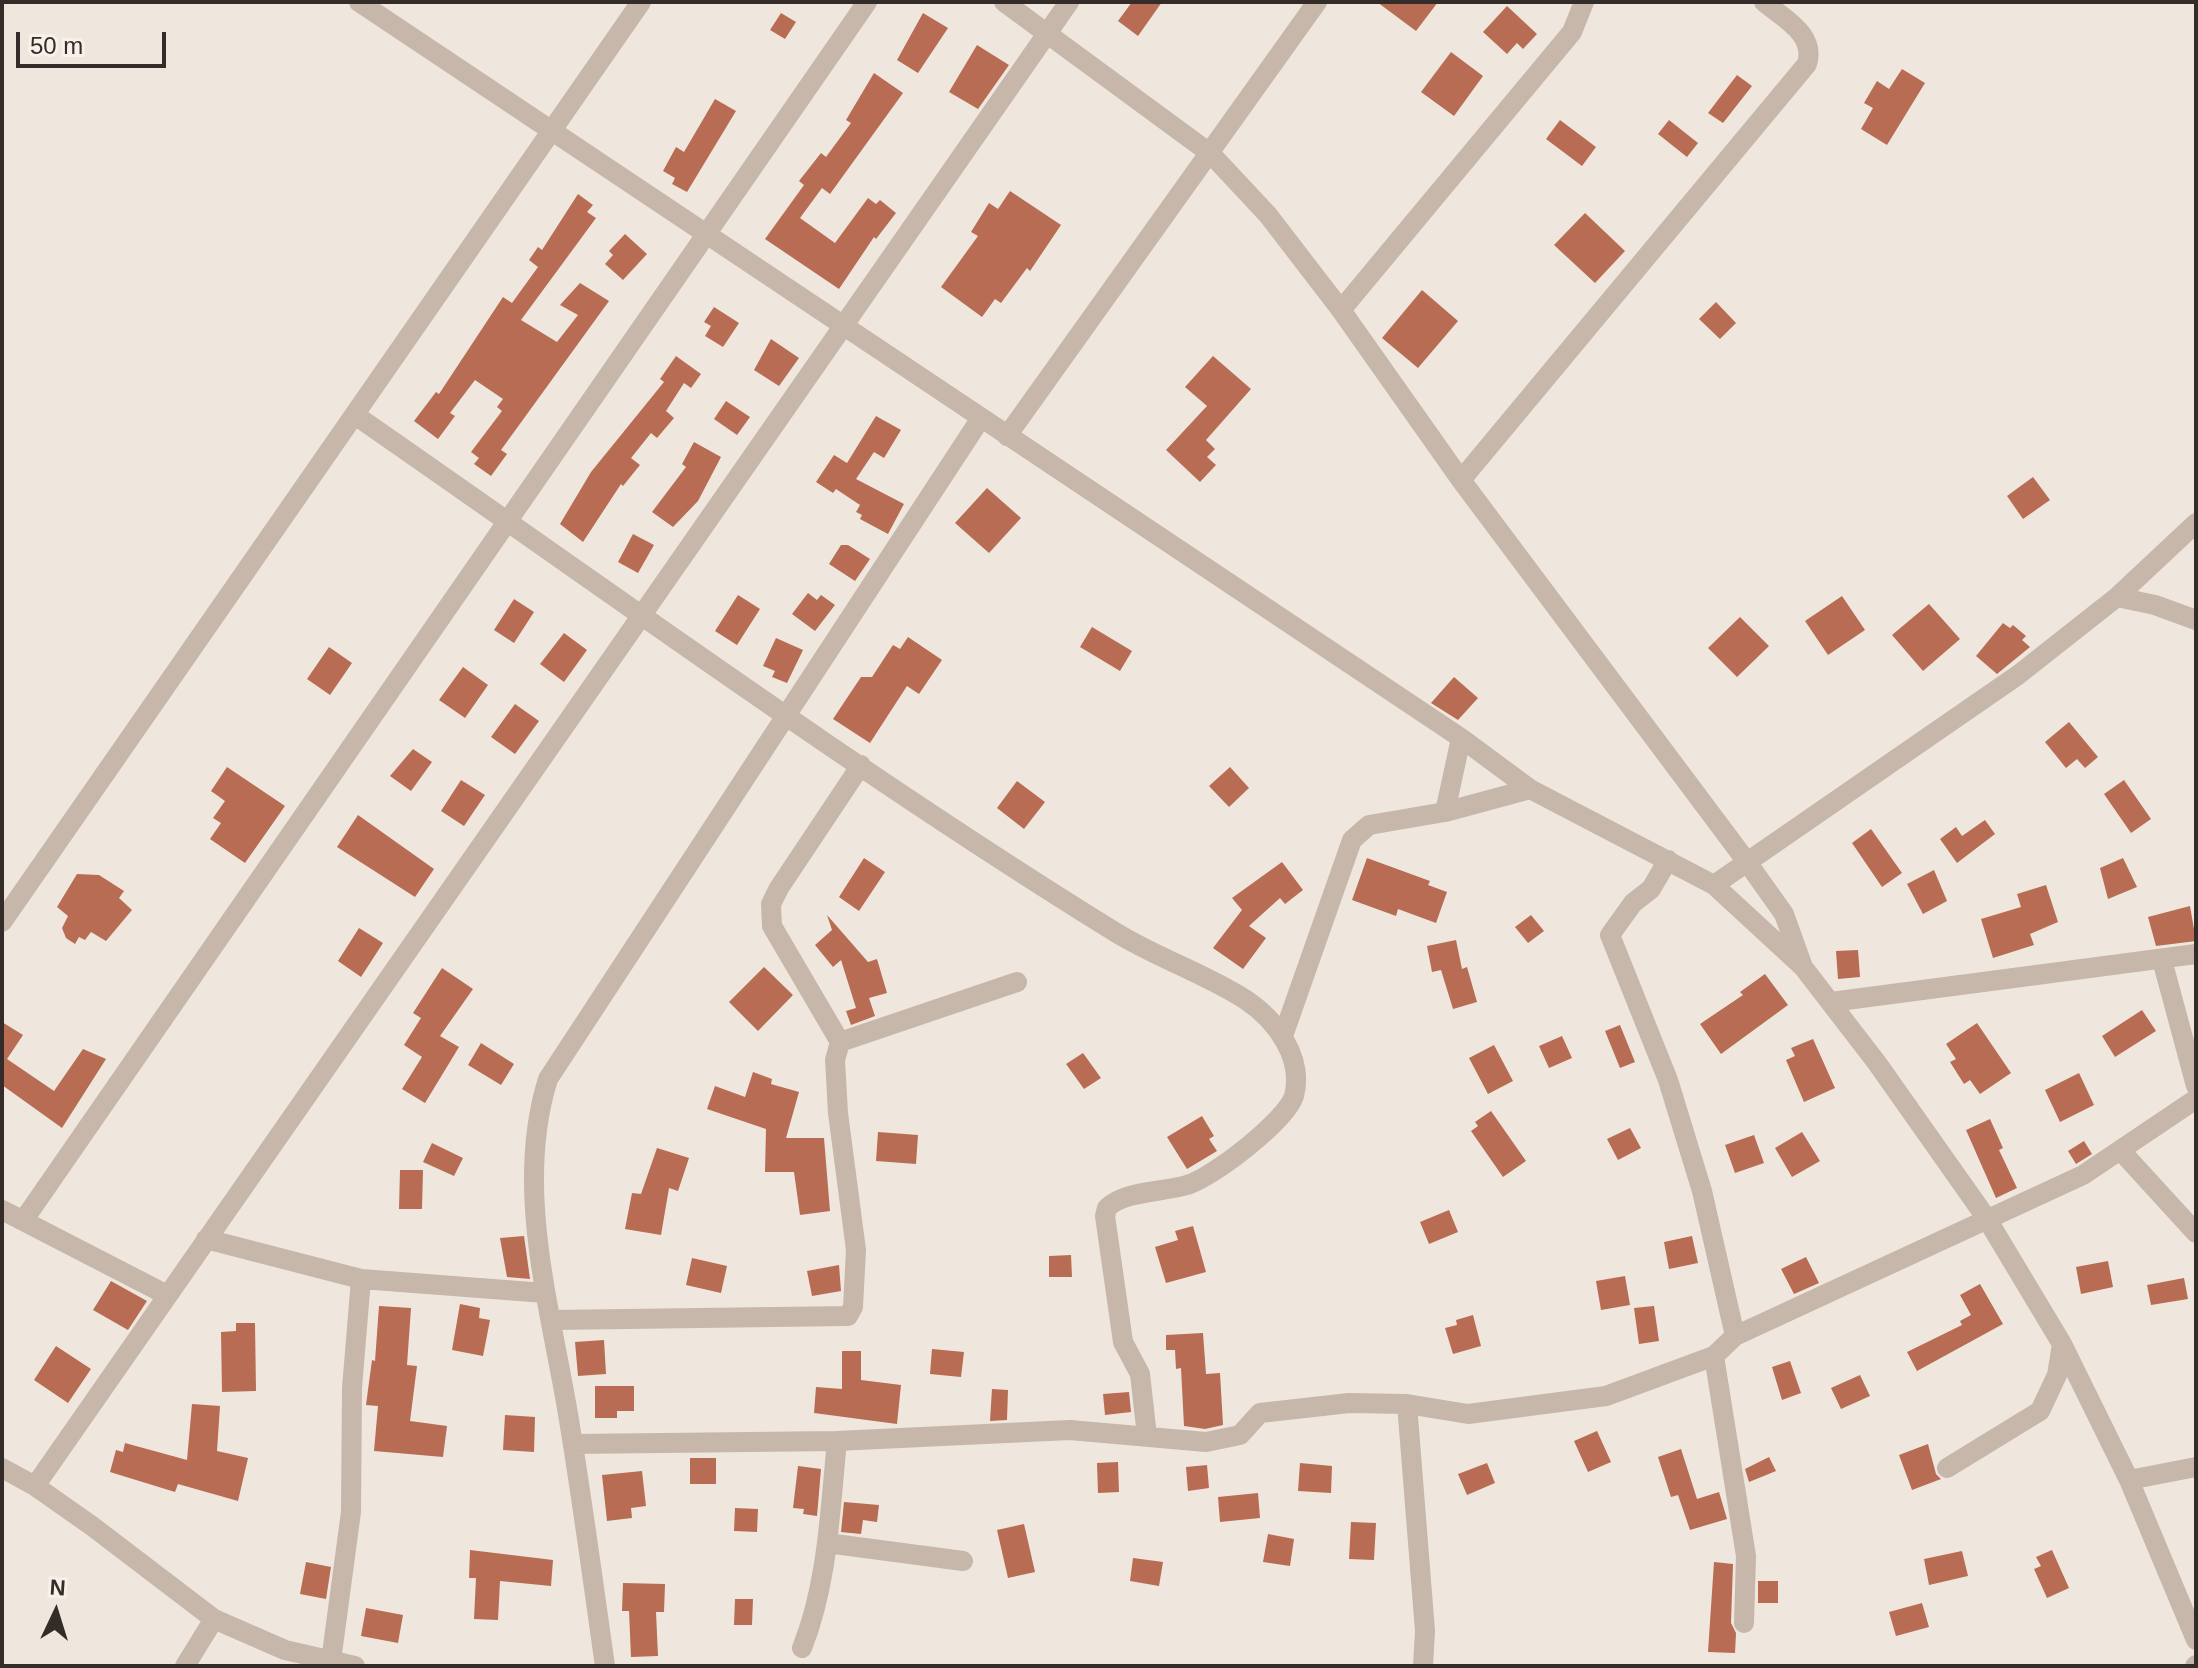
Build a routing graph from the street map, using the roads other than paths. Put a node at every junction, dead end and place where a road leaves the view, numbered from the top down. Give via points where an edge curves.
1 (359, 2) edge
2 (641, 2) edge
3 (867, 2) edge
4 (1004, 2) edge
5 (1069, 2) edge
6 (1317, 2) edge
7 (1584, 2) edge
8 (1764, 2) edge
9 (1048, 32) junction
10 (551, 131) junction
11 (1211, 154) junction
12 (706, 234) junction
13 (1341, 310) junction
14 (843, 326) junction
15 (355, 415) junction
16 (981, 418) junction
17 (1007, 436) junction
18 (1461, 480) junction
19 (508, 520) junction
20 (2196, 523) edge
21 (2117, 597) junction
22 (642, 614) junction
23 (2196, 620) edge
24 (786, 714) junction
25 (1461, 738) junction
26 (861, 765) junction
27 (1530, 789) junction
28 (1445, 812) junction
29 (1668, 860) junction
30 (1747, 862) junction
31 (1714, 885) junction
32 (2, 922) edge
33 (2196, 954) edge
34 (2162, 960) junction
35 (1803, 967) junction
36 (1017, 982) dead end
37 (1831, 1002) junction
38 (1283, 1036) junction
39 (840, 1042) junction
40 (2196, 1086) edge
41 (2196, 1099) edge
42 (2121, 1151) junction
43 (2, 1210) edge
44 (1987, 1219) junction
45 (23, 1221) junction
46 (2196, 1233) edge
47 (206, 1239) junction
48 (361, 1279) junction
49 (545, 1293) junction
50 (167, 1295) junction
51 (552, 1320) junction
52 (1735, 1336) junction
53 (2062, 1344) junction
54 (1714, 1356) junction
55 (1407, 1404) junction
56 (1147, 1436) junction
57 (837, 1441) junction
58 (573, 1444) junction
59 (2196, 1467) edge
60 (2, 1468) edge
61 (1947, 1468) dead end
62 (2129, 1480) junction
63 (35, 1486) junction
64 (827, 1543) junction
65 (963, 1561) dead end
66 (214, 1619) junction
67 (1744, 1623) dead end
68 (2196, 1640) edge
69 (802, 1648) dead end
70 (285, 1658) edge
71 (331, 1661) junction
72 (185, 1666) edge
73 (355, 1666) edge
74 (605, 1666) edge
75 (1423, 1666) edge

1 - 10 street
2 - 10 street
3 - 12 street
4 - 9 street
5 - 9 street
6 - 11 street
7 - 13 street via 1572,32
8 - 18 street via 1804,34 1807,64
9 - 11 street
9 - 14 street
10 - 12 street
10 - 15 street
11 - 13 street via 1268,215
11 - 17 street
12 - 14 street
12 - 19 street
13 - 18 street
14 - 16 street
14 - 22 street
15 - 19 street
15 - 32 street
16 - 17 street
16 - 24 street
17 - 25 street
18 - 30 street
19 - 22 street
19 - 45 street
20 - 21 street
21 - 23 street
21 - 30 street via 2018,675
22 - 24 street
22 - 47 street
24 - 26 street
24 - 49 street via 548,1079 533,1144
25 - 27 street
25 - 28 street
26 - 38 street via 1117,933 1247,1001
26 - 39 street via 779,888 769,915
27 - 28 street
27 - 29 street
28 - 38 street via 1369,825 1352,840
29 - 31 street
29 - 52 street via 1651,889 1633,903 1610,935 1672,1094 1702,1191
30 - 31 street
30 - 35 street via 1784,914
31 - 35 street
33 - 34 street
34 - 37 street
34 - 40 street
35 - 37 street
36 - 39 street
37 - 44 street
38 - 56 street via 1293,1060 1294,1096 1280,1116 1212,1175 1107,1208 1123,1342 1140,1374
39 - 51 street via 835,1060 838,1113 856,1250 848,1316
41 - 42 street
42 - 44 street via 2083,1175
42 - 46 street
43 - 45 street
44 - 52 street
44 - 53 street
45 - 50 street
47 - 48 street
47 - 50 street
48 - 49 street
48 - 71 street via 352,1388 351,1512
49 - 51 street
50 - 63 street
51 - 58 street
52 - 54 street
53 - 61 street via 2057,1375 2040,1411
53 - 62 street
54 - 55 street via 1606,1396 1468,1414
54 - 67 street via 1746,1556
55 - 56 street via 1349,1403 1260,1413 1240,1435 1206,1442
55 - 75 street via 1425,1631
56 - 57 street via 1070,1430
57 - 58 street
57 - 64 street
58 - 74 street
59 - 62 street
60 - 63 street
62 - 68 street
63 - 66 street
64 - 65 street
64 - 69 street via 812,1625
66 - 70 street
66 - 72 street
70 - 71 street
71 - 73 street

